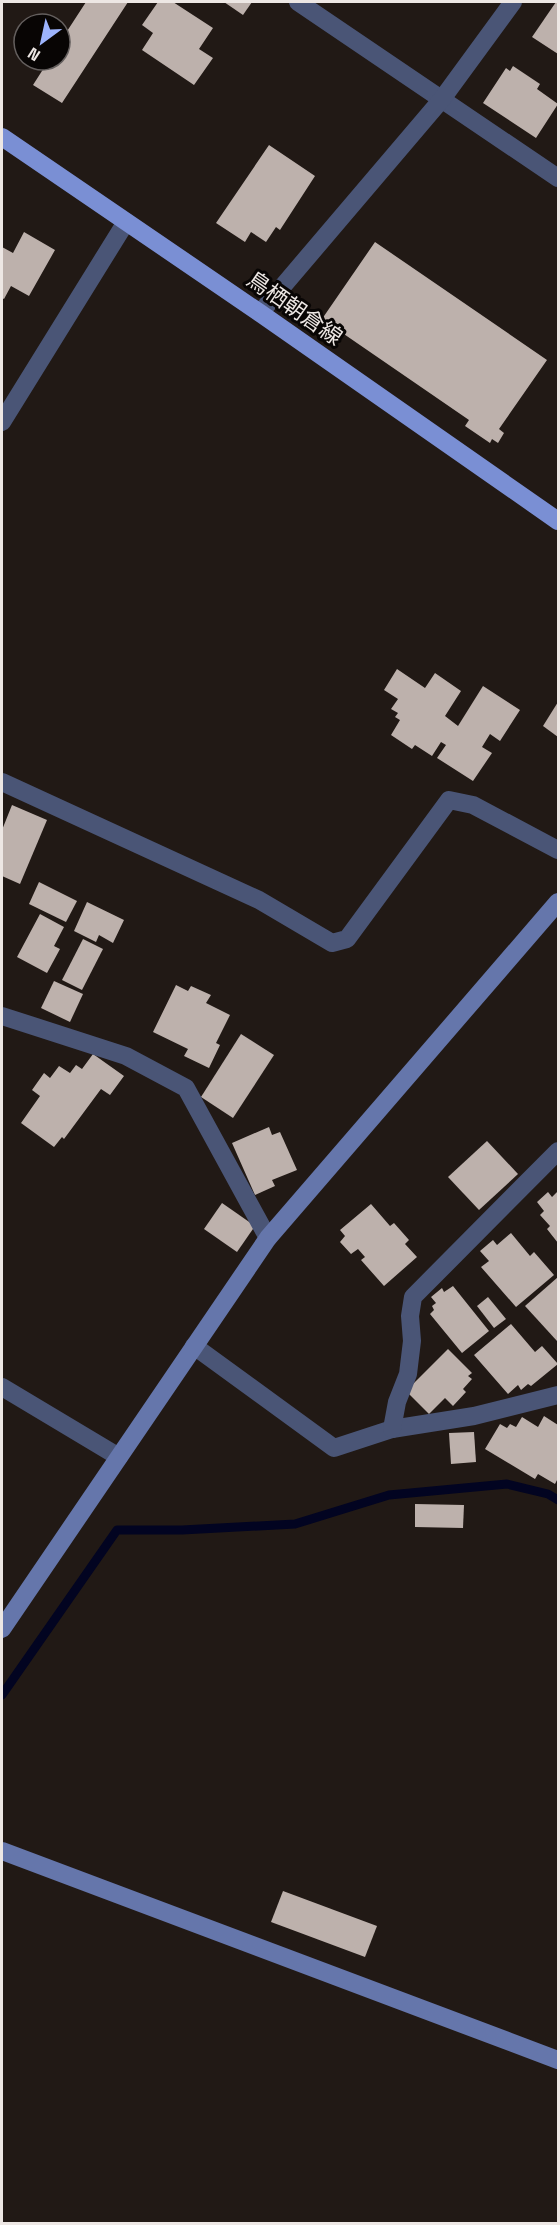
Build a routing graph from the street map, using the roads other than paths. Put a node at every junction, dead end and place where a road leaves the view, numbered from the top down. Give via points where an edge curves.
1 (298, 2) edge
2 (513, 2) edge
3 (442, 99) junction
4 (2, 137) edge
5 (558, 178) edge
6 (126, 222) junction
7 (260, 312) junction
8 (2, 422) edge
9 (558, 521) edge
10 (2, 782) edge
11 (558, 849) edge
12 (558, 902) edge
13 (2, 1016) edge
14 (558, 1151) edge
15 (268, 1238) junction
16 (194, 1346) junction
17 (2, 1387) edge
18 (558, 1395) edge
19 (392, 1429) junction
20 (118, 1457) junction
21 (2, 1629) edge
22 (2, 1851) edge
23 (558, 2060) edge

1 - 3 street
2 - 3 street
3 - 5 street
3 - 7 street
4 - 6 main road, 鳥栖朝倉線
6 - 7 main road, 鳥栖朝倉線
6 - 8 street
7 - 9 main road, 鳥栖朝倉線
10 - 11 street via 259,900 332,943 347,939 449,800 473,805
12 - 15 street
13 - 15 street via 126,1056 186,1088
14 - 19 street via 413,1297 408,1374
15 - 16 street
16 - 19 street via 334,1448
16 - 20 street
17 - 20 street
18 - 19 street via 474,1416
20 - 21 street
22 - 23 street

